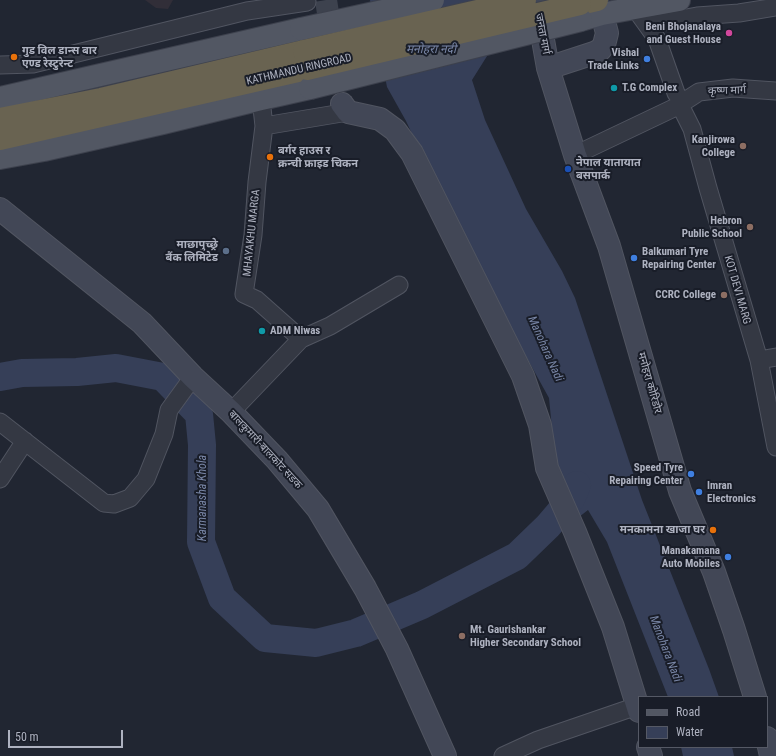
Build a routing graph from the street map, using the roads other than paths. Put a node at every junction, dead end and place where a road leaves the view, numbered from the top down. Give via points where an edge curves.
1 (433, 0) edge
2 (525, 0) edge
3 (536, 0) edge
4 (679, 0) edge
5 (307, 2) dead end
6 (244, 6) edge
7 (776, 7) edge
8 (634, 8) junction
9 (590, 9) edge
10 (648, 25) junction
11 (0, 65) edge
12 (548, 68) junction
13 (307, 69) junction
14 (776, 91) edge
15 (0, 98) edge
16 (261, 99) junction
17 (681, 104) junction
18 (345, 108) joint
19 (0, 120) edge
20 (264, 126) junction
21 (0, 139) edge
22 (575, 155) junction
23 (0, 158) edge
24 (0, 209) edge
25 (399, 285) dead end
26 (301, 339) junction
27 (776, 357) edge
28 (759, 360) junction
29 (193, 377) junction
30 (231, 412) junction
31 (0, 422) edge
32 (775, 437) edge
33 (25, 441) junction
34 (0, 479) edge
35 (755, 696) edge
36 (638, 708) edge
37 (768, 742) edge
38 (445, 756) edge
39 (503, 756) edge
40 (771, 756) edge

1 - 15 main road, bridge
2 - 13 highway, KATHMANDU RINGROAD, bridge
3 - 12 main road, जनता मार्ग
4 - 8 main road
5 - 6 street
6 - 11 street via 33,64
7 - 10 street via 697,16
8 - 9 main road
8 - 10 street, KOT DEVI MARG
9 - 12 main road via 607,33 604,45 594,53
9 - 13 highway, KATHMANDU RINGROAD, bridge
10 - 17 street, KOT DEVI MARG via 657,39
12 - 22 main road, मनोहरा कोरिडोर
13 - 16 main road
13 - 19 highway, KATHMANDU RINGROAD via 101,99
13 - 21 highway, KATHMANDU RINGROAD
14 - 17 street, कृष्ण मार्ग via 733,88 699,92
16 - 20 street, MHAYAKHU MARGA
16 - 23 main road
17 - 22 street, कृष्ण मार्ग
17 - 28 street, KOT DEVI MARG via 692,129
18 - 20 street
18 - 36 main road via 380,119 395,130 412,153 522,376 540,425 547,468 613,627
20 - 26 street, MHAYAKHU MARGA via 244,294 257,300
22 - 35 main road, मनोहरा कोरिडोर via 609,246 680,491 714,572
24 - 29 main road, बालकुमारी-बालकोट सडक via 142,323
25 - 26 street via 330,326
26 - 30 street
27 - 28 street
28 - 32 street, KOT DEVI MARG
29 - 30 main road, बालकुमारी-बालकोट सडक
29 - 33 street via 169,410 164,434 146,479 130,498 114,504 104,503
30 - 38 main road, बालकुमारी-बालकोट सडक via 277,460 318,509 365,588 397,649
31 - 33 street
33 - 34 street
36 - 39 street via 538,740
37 - 40 main road

